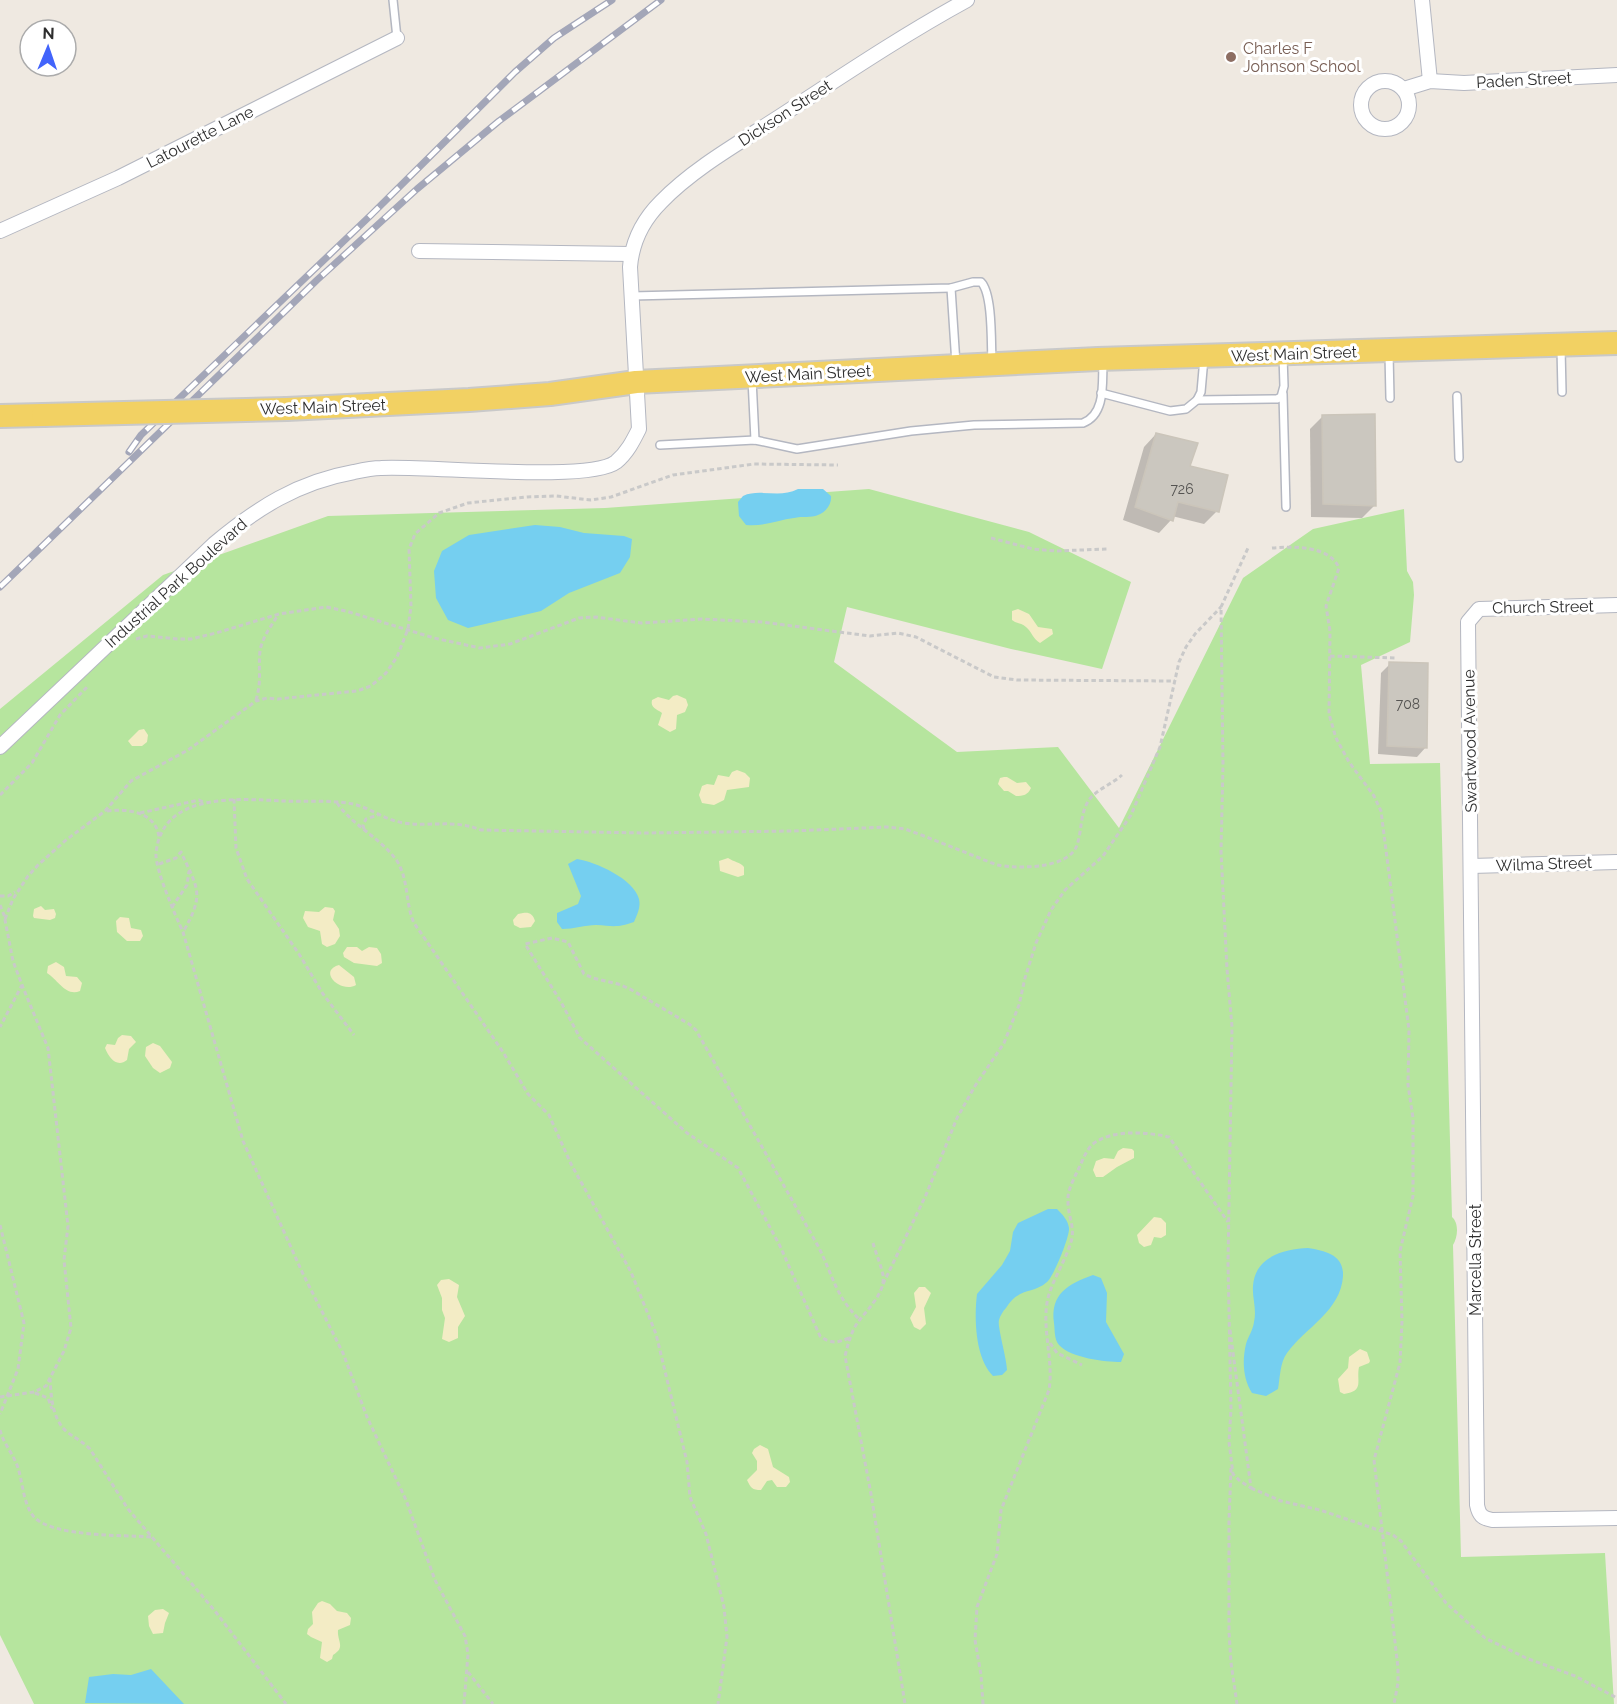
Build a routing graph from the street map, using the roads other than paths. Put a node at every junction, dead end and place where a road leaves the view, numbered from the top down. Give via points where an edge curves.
1 (393, 0) edge
2 (967, 0) edge
3 (1422, 0) edge
4 (397, 38) joint
5 (1617, 75) edge
6 (1430, 81) junction
7 (1404, 89) dead end
8 (0, 231) edge
9 (419, 251) dead end
10 (631, 254) junction
11 (951, 288) junction
12 (632, 296) junction
13 (1617, 343) edge
14 (1561, 346) junction
15 (1388, 351) junction
16 (1283, 355) junction
17 (1204, 357) junction
18 (1103, 359) junction
19 (992, 364) junction
20 (956, 366) junction
21 (752, 377) junction
22 (636, 382) junction
23 (1562, 392) dead end
24 (1101, 393) junction
25 (1283, 394) junction
26 (1457, 396) dead end
27 (1390, 398) dead end
28 (1197, 400) junction
29 (0, 416) edge
30 (755, 440) junction
31 (660, 445) dead end
32 (1459, 458) dead end
33 (1286, 507) dead end
34 (1617, 605) edge
35 (1472, 616) joint
36 (0, 747) edge
37 (1617, 862) edge
38 (1472, 866) junction
39 (1617, 1518) edge

1 - 4 lane
2 - 10 street, Dickson Street via 872,57 675,189 640,229
3 - 6 street
4 - 8 street, Latourette Lane via 118,178
5 - 6 street, Paden Street via 1464,83
6 - 7 street
9 - 10 street
10 - 12 street, Dickson Street
11 - 12 lane
11 - 19 lane via 973,282 985,286
11 - 20 lane
12 - 22 street, Dickson Street
13 - 14 main road, West Main Street
14 - 15 main road, West Main Street
14 - 23 lane
15 - 16 main road, West Main Street
15 - 27 lane
16 - 17 main road, West Main Street
16 - 25 lane
17 - 18 main road, West Main Street
17 - 28 lane via 1204,381
18 - 19 main road, West Main Street
18 - 24 lane
19 - 20 main road, West Main Street
20 - 21 main road, West Main Street
21 - 22 main road, West Main Street
21 - 30 lane
22 - 29 main road, West Main Street, bridge via 515,396 287,409
22 - 36 street, Industrial Park Boulevard via 639,429 615,463 600,469 562,472 381,468 325,479 267,504 214,544
24 - 28 lane via 1170,411 1186,409
24 - 30 lane via 1095,415 1083,423 974,425 797,448
25 - 28 lane via 1277,399
25 - 33 lane
26 - 32 lane
30 - 31 lane
34 - 35 street, Church Street via 1479,609
35 - 38 street, Swartwood Avenue via 1468,622
37 - 38 street, Wilma Street
38 - 39 street, Marcella Street via 1479,1514 1492,1520

